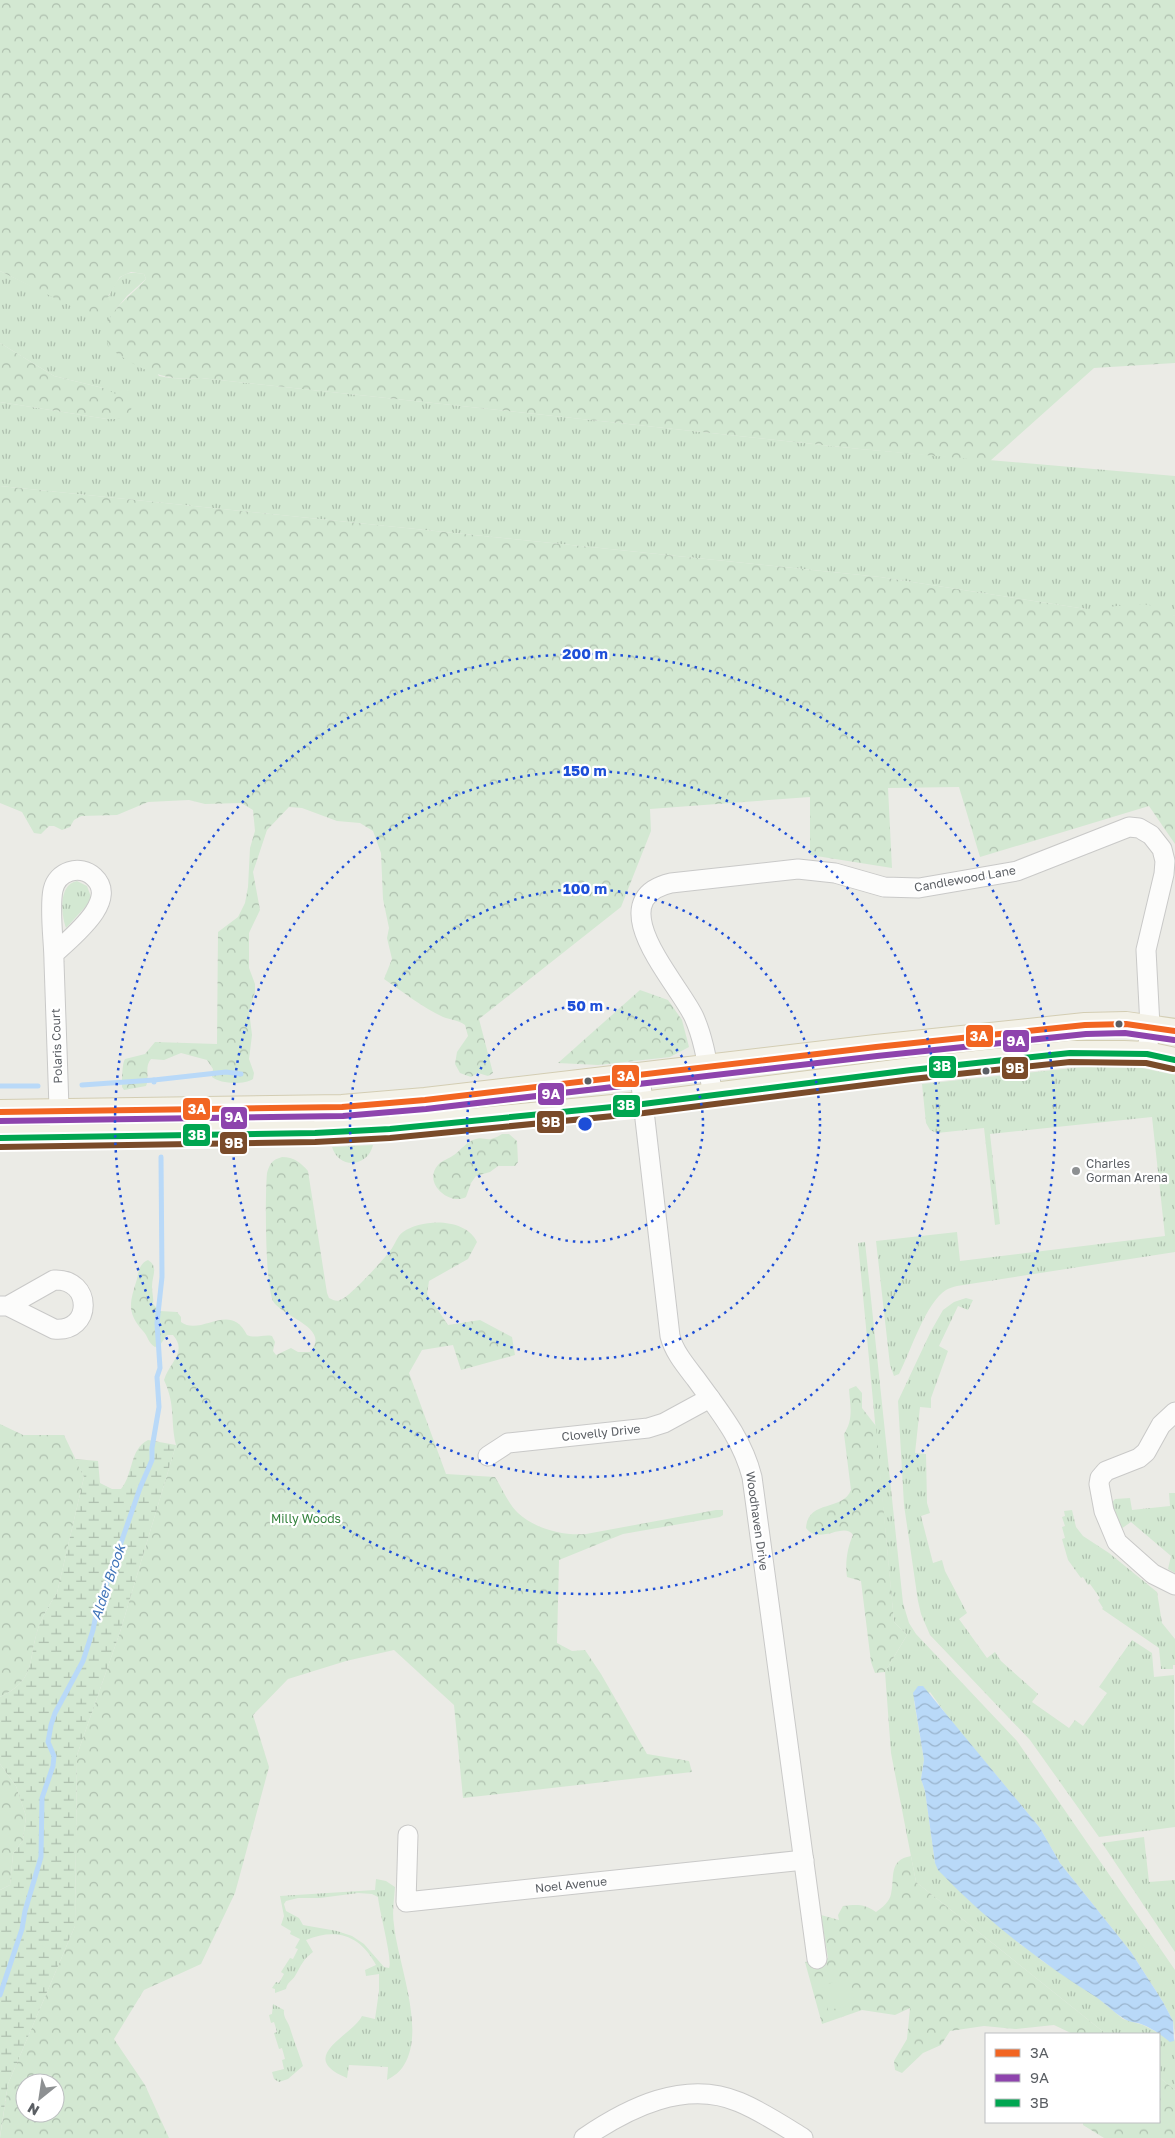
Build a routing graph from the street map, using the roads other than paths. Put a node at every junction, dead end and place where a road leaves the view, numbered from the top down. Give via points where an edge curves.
1 (54, 954) dead end
2 (1150, 1026) junction
3 (1175, 1031) edge
4 (1148, 1054) junction
5 (1175, 1060) edge
6 (708, 1066) junction
7 (640, 1076) junction
8 (713, 1095) junction
9 (643, 1104) junction
10 (59, 1110) junction
11 (0, 1112) edge
12 (60, 1137) junction
13 (0, 1138) edge
14 (710, 1398) junction
15 (1175, 1412) edge
16 (488, 1456) dead end
17 (1175, 1585) edge
18 (408, 1835) dead end
19 (804, 1860) junction
20 (817, 1959) dead end
21 (584, 2138) edge
22 (802, 2138) edge

1 - 10 street, Polaris Court
2 - 3 main road
2 - 4 street, Candlewood Lane
2 - 6 main road via 1084,1025
2 - 6 street, Candlewood Lane via 1146,950 1165,861 1162,849 1151,835 1129,827 1017,870 919,888 884,887 836,874 798,869 657,887 647,896 642,907 644,931 654,955 692,1014
4 - 5 main road
4 - 8 main road via 1070,1053
6 - 7 main road
6 - 8 street, Candlewood Lane
7 - 9 street, Woodhaven Drive
7 - 10 main road via 342,1107
8 - 9 main road
9 - 12 main road via 324,1133
9 - 14 street, Woodhaven Drive via 670,1336 676,1352
10 - 11 main road
10 - 12 street, Polaris Court
12 - 13 main road
14 - 16 street, Clovelly Drive via 653,1427 508,1442
14 - 19 street, Woodhaven Drive via 739,1440 752,1477
15 - 17 street via 1161,1425 1146,1452 1106,1471 1099,1484 1104,1511 1117,1542 1153,1574
18 - 19 street, Noel Avenue via 406,1902
19 - 20 street, Woodhaven Drive
21 - 22 street via 652,2101 697,2094 737,2101

